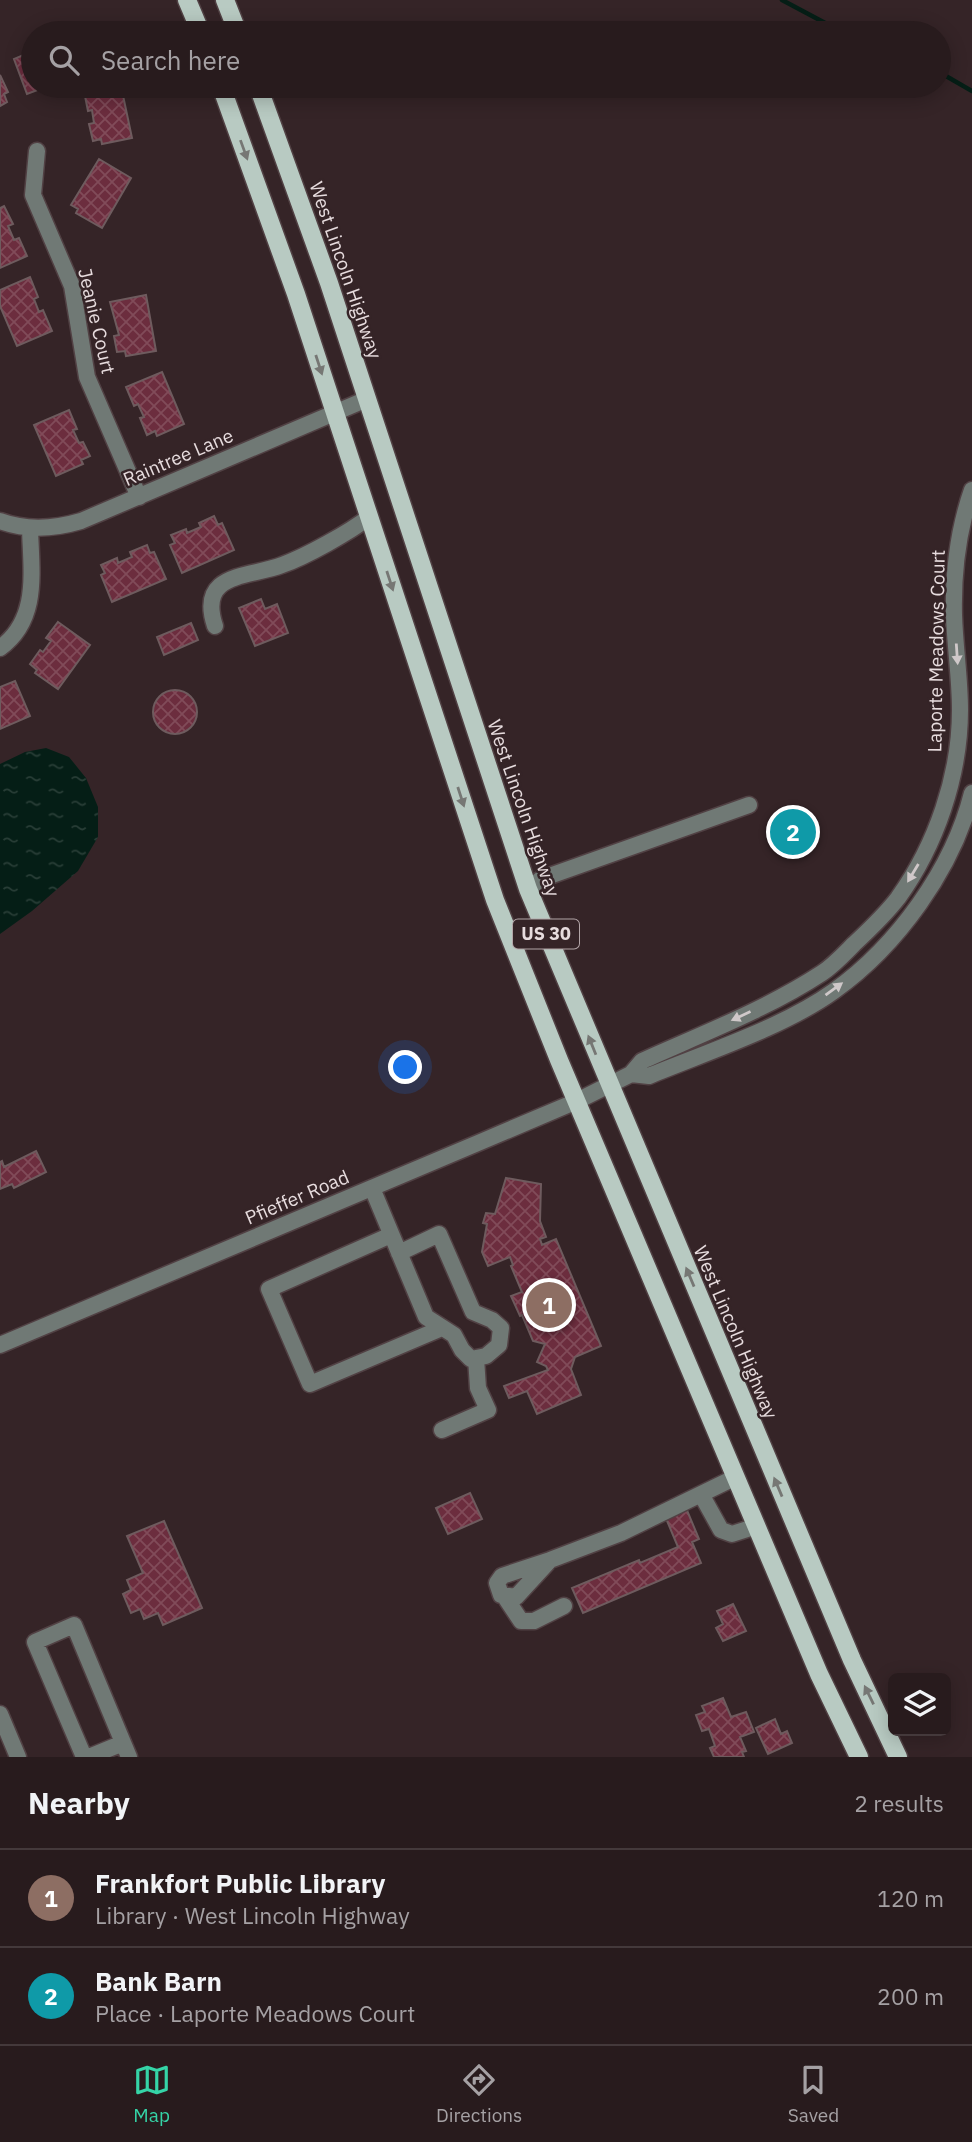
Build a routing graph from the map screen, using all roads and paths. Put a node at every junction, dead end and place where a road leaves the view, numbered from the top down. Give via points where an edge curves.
1 (187, 0) edge
2 (225, 0) edge
3 (196, 21) edge
4 (233, 21) edge
5 (225, 98) edge
6 (262, 98) edge
7 (37, 150) dead end
8 (367, 399) junction
9 (335, 412) junction
10 (972, 490) edge
11 (139, 496) junction
12 (369, 517) junction
13 (0, 521) edge
14 (30, 528) junction
15 (215, 626) dead end
16 (0, 648) edge
17 (972, 793) edge
18 (749, 805) dead end
19 (528, 889) junction
20 (631, 1074) junction
21 (609, 1086) junction
22 (577, 1101) junction
23 (372, 1188) junction
24 (391, 1235) junction
25 (399, 1253) junction
26 (473, 1312) junction
27 (448, 1332) junction
28 (0, 1345) edge
29 (476, 1358) junction
30 (442, 1430) dead end
31 (736, 1477) junction
32 (701, 1494) junction
33 (757, 1526) junction
34 (564, 1606) dead end
35 (0, 1714) edge
36 (127, 1750) edge
37 (18, 1757) edge
38 (83, 1757) edge
39 (89, 1757) edge
40 (859, 1757) edge
41 (898, 1757) edge

1 - 3 main road
2 - 4 main road
5 -> 9 main road, US 30
6 - 8 main road, West Lincoln Highway / US 30
7 - 11 street, Jeanie Court via 33,195 72,286 87,377
8 - 9 street, Raintree Lane
8 - 19 main road, West Lincoln Highway / US 30
9 - 11 street, Raintree Lane
9 - 12 main road, US 30
10 -> 20 street, Laporte Meadows Court via 963,516 955,575 960,711 956,759 944,807 919,863 897,899 824,972 771,1002 642,1061
11 - 14 street, Raintree Lane via 74,523
12 - 15 street via 282,565 232,577 215,591 209,608
12 -> 22 main road, US 30 via 495,900
13 - 14 street, Raintree Lane
14 - 16 street via 29,605 22,625
20 -> 17 street, Laporte Meadows Court via 649,1076 786,1019 834,991 908,920 937,877
18 - 19 street via 541,879
21 -> 19 main road, West Lincoln Highway / US 30
20 - 21 street, Laporte Meadows Court
21 - 22 street, Pfieffer Road
41 -> 21 main road, West Lincoln Highway / US 30 via 852,1660
22 - 23 street, Pfieffer Road
22 - 31 main road, US 30
23 - 24 street
23 - 28 street, Pfieffer Road
24 - 25 street
24 - 27 street via 269,1289 310,1384
25 - 26 street via 439,1234
25 - 27 street via 426,1317
26 - 27 street
26 - 29 street via 501,1328 499,1345
27 - 29 street via 471,1359
29 - 30 street via 478,1388 488,1410
31 - 32 street
31 - 33 main road, US 30
32 - 33 street via 721,1530 732,1534
32 - 34 street via 621,1533 502,1576 498,1583 501,1595 521,1621 534,1622
33 - 40 main road, US 30
35 - 37 street
36 - 38 street via 74,1625 35,1642
36 - 39 street

